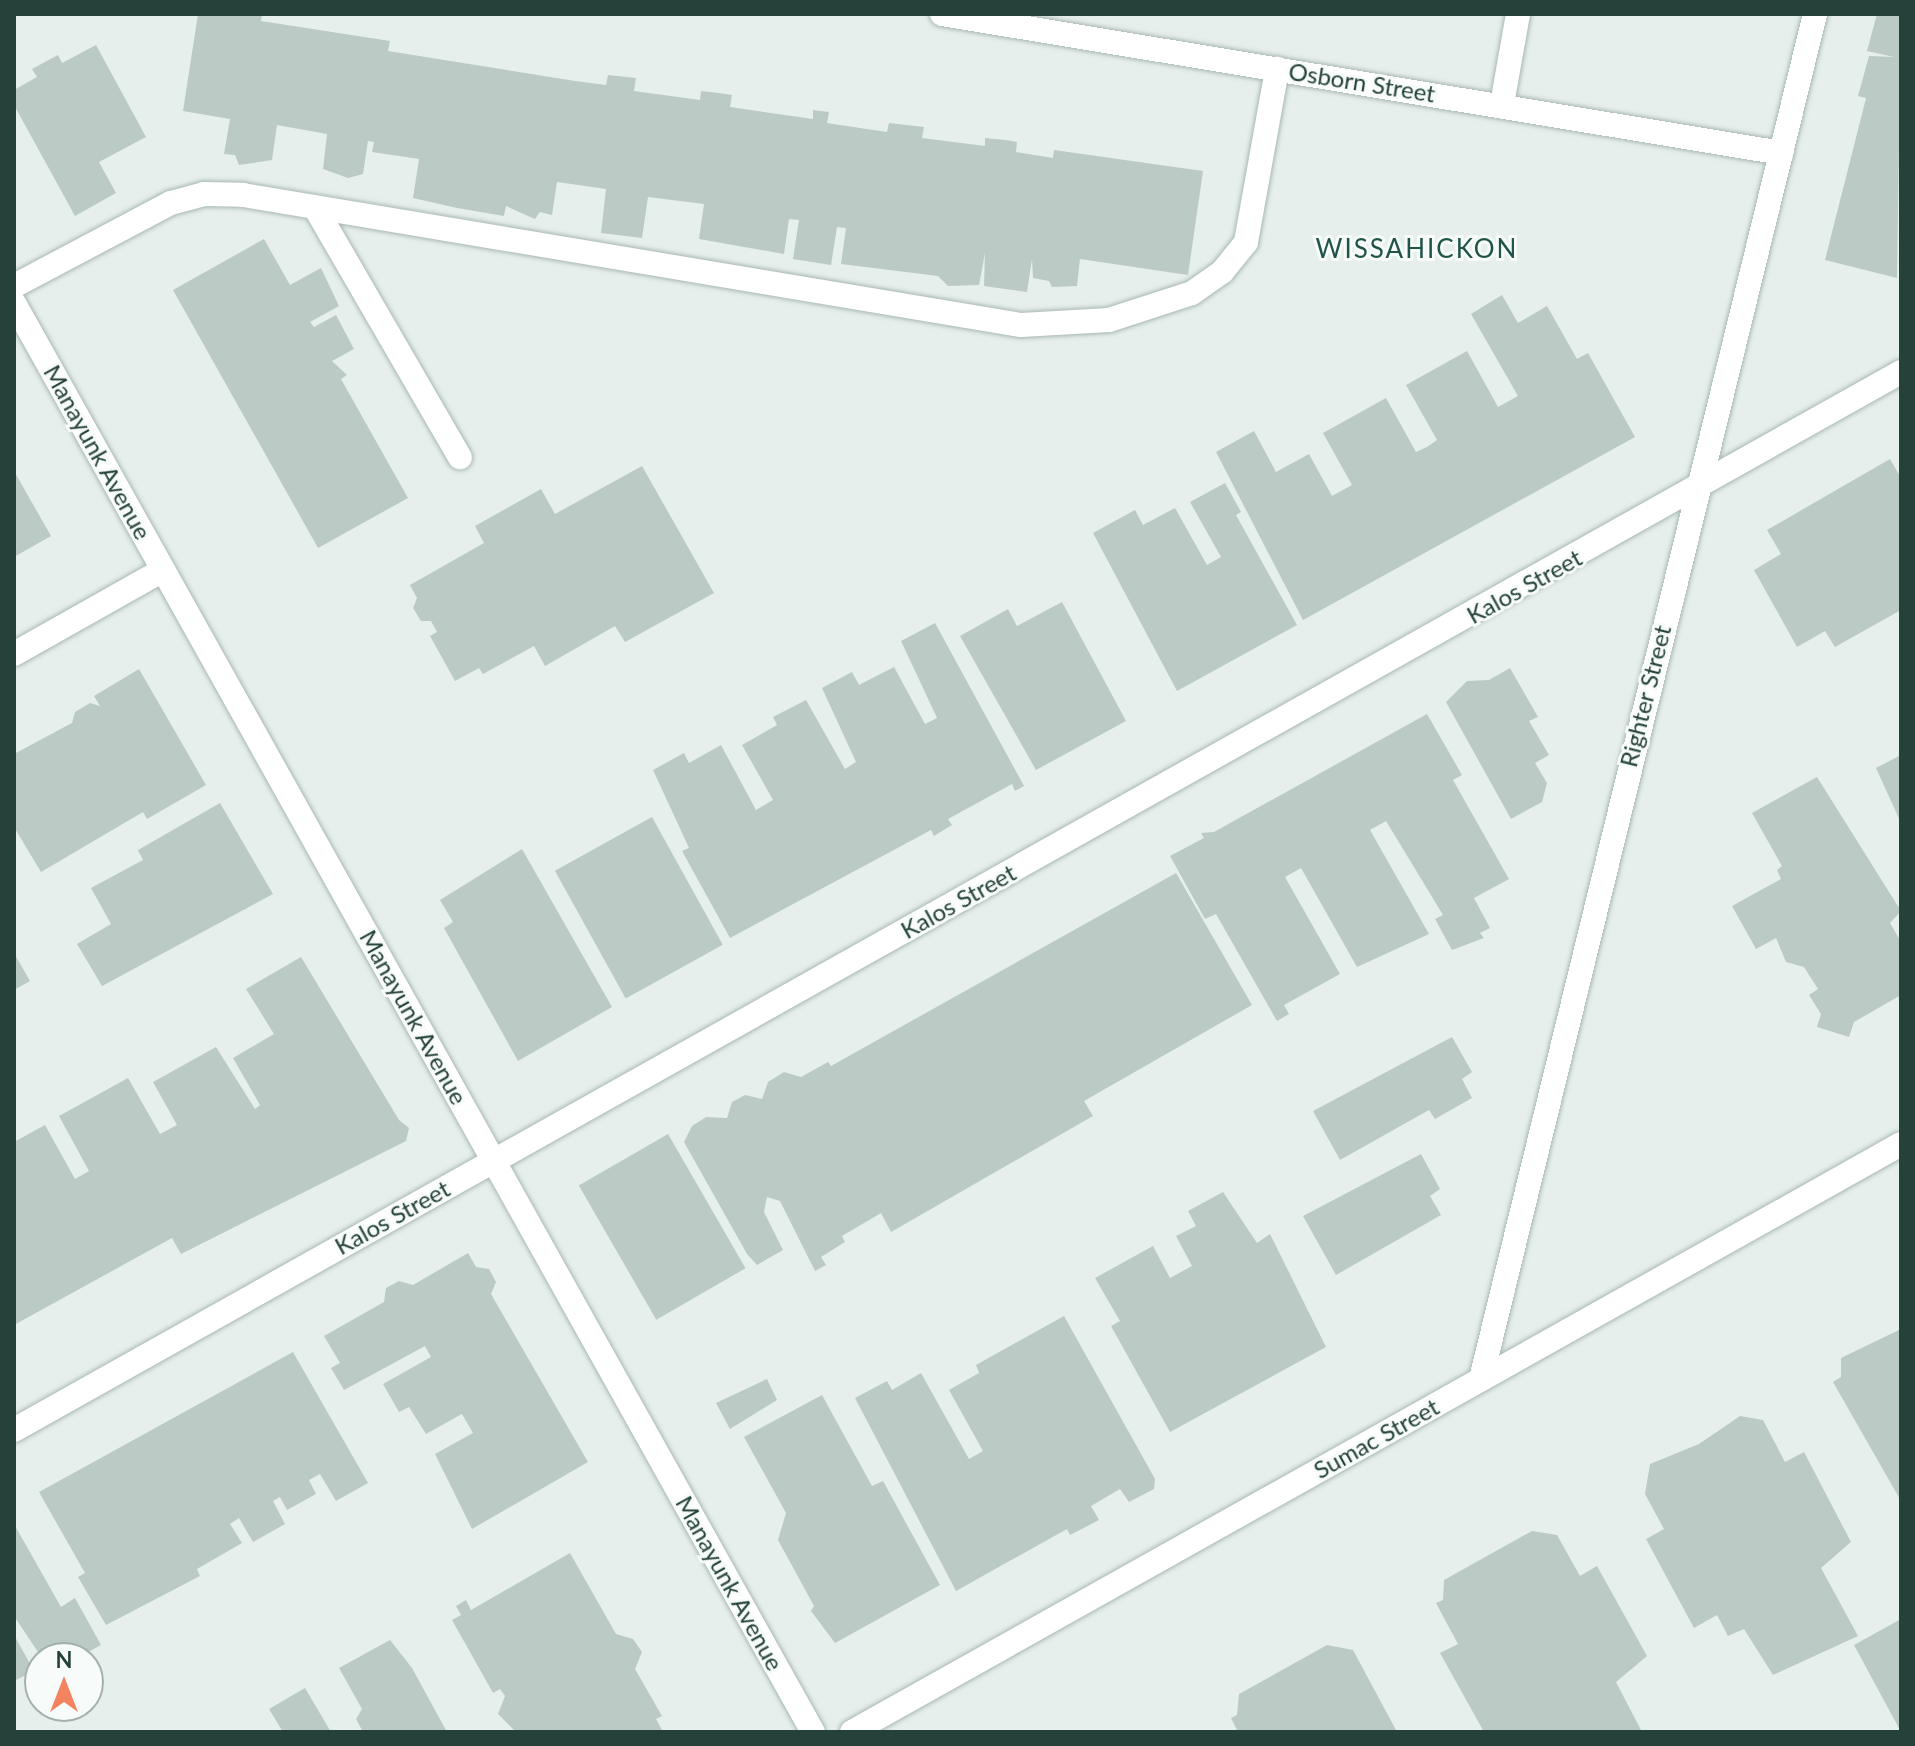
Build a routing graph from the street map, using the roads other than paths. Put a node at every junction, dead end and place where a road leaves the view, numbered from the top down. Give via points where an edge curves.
1 (942, 14) edge
2 (1518, 14) edge
3 (1815, 14) edge
4 (1277, 69) junction
5 (1502, 104) junction
6 (1782, 153) junction
7 (316, 209) junction
8 (14, 286) edge
9 (14, 303) edge
10 (1901, 372) edge
11 (460, 457) dead end
12 (1695, 488) junction
13 (163, 570) junction
14 (14, 654) edge
15 (1901, 1144) edge
16 (494, 1160) junction
17 (1481, 1379) junction
18 (14, 1430) edge
19 (813, 1732) edge
20 (852, 1732) edge

1 - 4 street, Osborn Street
2 - 5 street
3 - 6 street, Righter Street
4 - 5 street, Osborn Street
4 - 7 street via 1246,242 1222,272 1192,293 1149,311 1094,322 1021,325
5 - 6 street, Osborn Street
6 - 12 street, Righter Street
7 - 8 street via 204,194 171,203
7 - 11 street
9 - 13 street, Manayunk Avenue
10 - 12 street, Kalos Street
12 - 16 street, Kalos Street
12 - 17 street, Righter Street
13 - 14 street
13 - 16 street, Manayunk Avenue
15 - 17 street, Sumac Street
16 - 18 street, Kalos Street
16 - 19 street, Manayunk Avenue
17 - 20 street, Sumac Street

